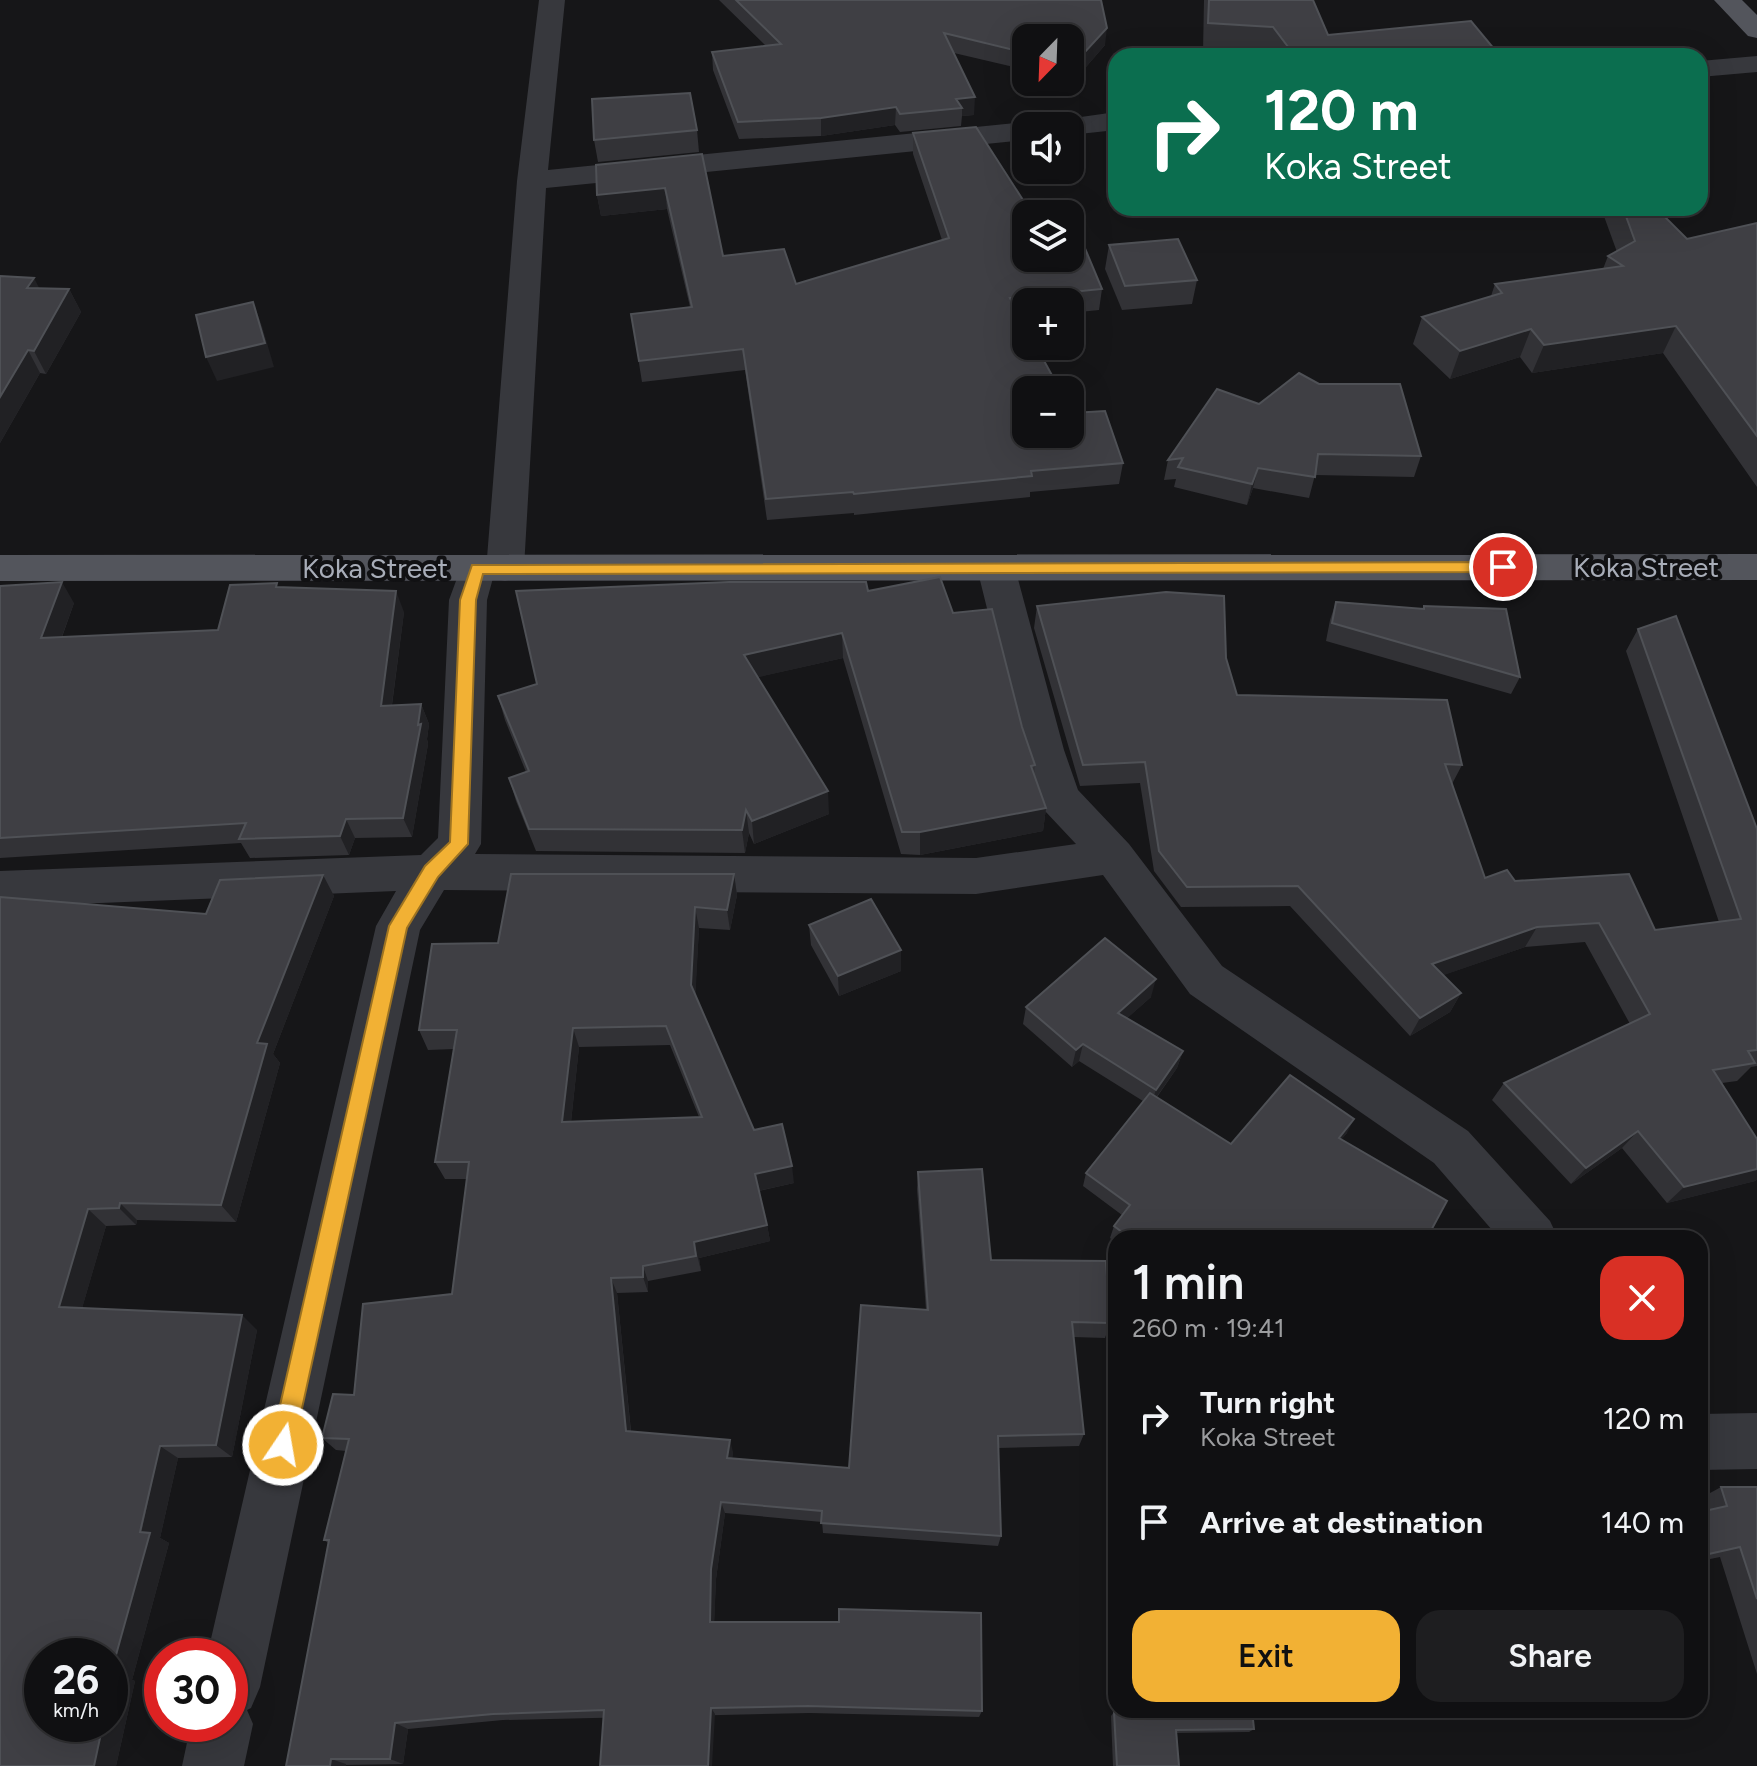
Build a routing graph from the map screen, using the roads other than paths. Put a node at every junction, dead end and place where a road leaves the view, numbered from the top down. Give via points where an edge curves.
1 (552, 0) edge
2 (1727, 0) edge
3 (1757, 30) edge
4 (1757, 64) edge
5 (1708, 68) edge
6 (1108, 122) edge
7 (1084, 124) edge
8 (1012, 132) edge
9 (532, 181) junction
10 (1757, 567) edge
11 (0, 568) edge
12 (491, 568) junction
13 (996, 568) junction
14 (1114, 856) junction
15 (432, 872) junction
16 (0, 889) edge
17 (1525, 1230) edge
18 (1757, 1441) edge
19 (1708, 1442) edge
20 (241, 1638) edge
21 (218, 1742) edge
22 (213, 1766) edge

1 - 9 street
2 - 3 main road
4 - 5 street
6 - 7 street
8 - 9 street
9 - 12 street
10 - 13 main road, Koka Street
11 - 12 main road, Koka Street
12 - 13 main road, Koka Street
12 - 15 street via 468,600 459,844
13 - 14 street via 1060,799
14 - 15 street via 976,876
14 - 17 street via 1206,980 1451,1147
15 - 16 street
15 - 20 street via 398,926
18 - 19 street
21 - 22 street

